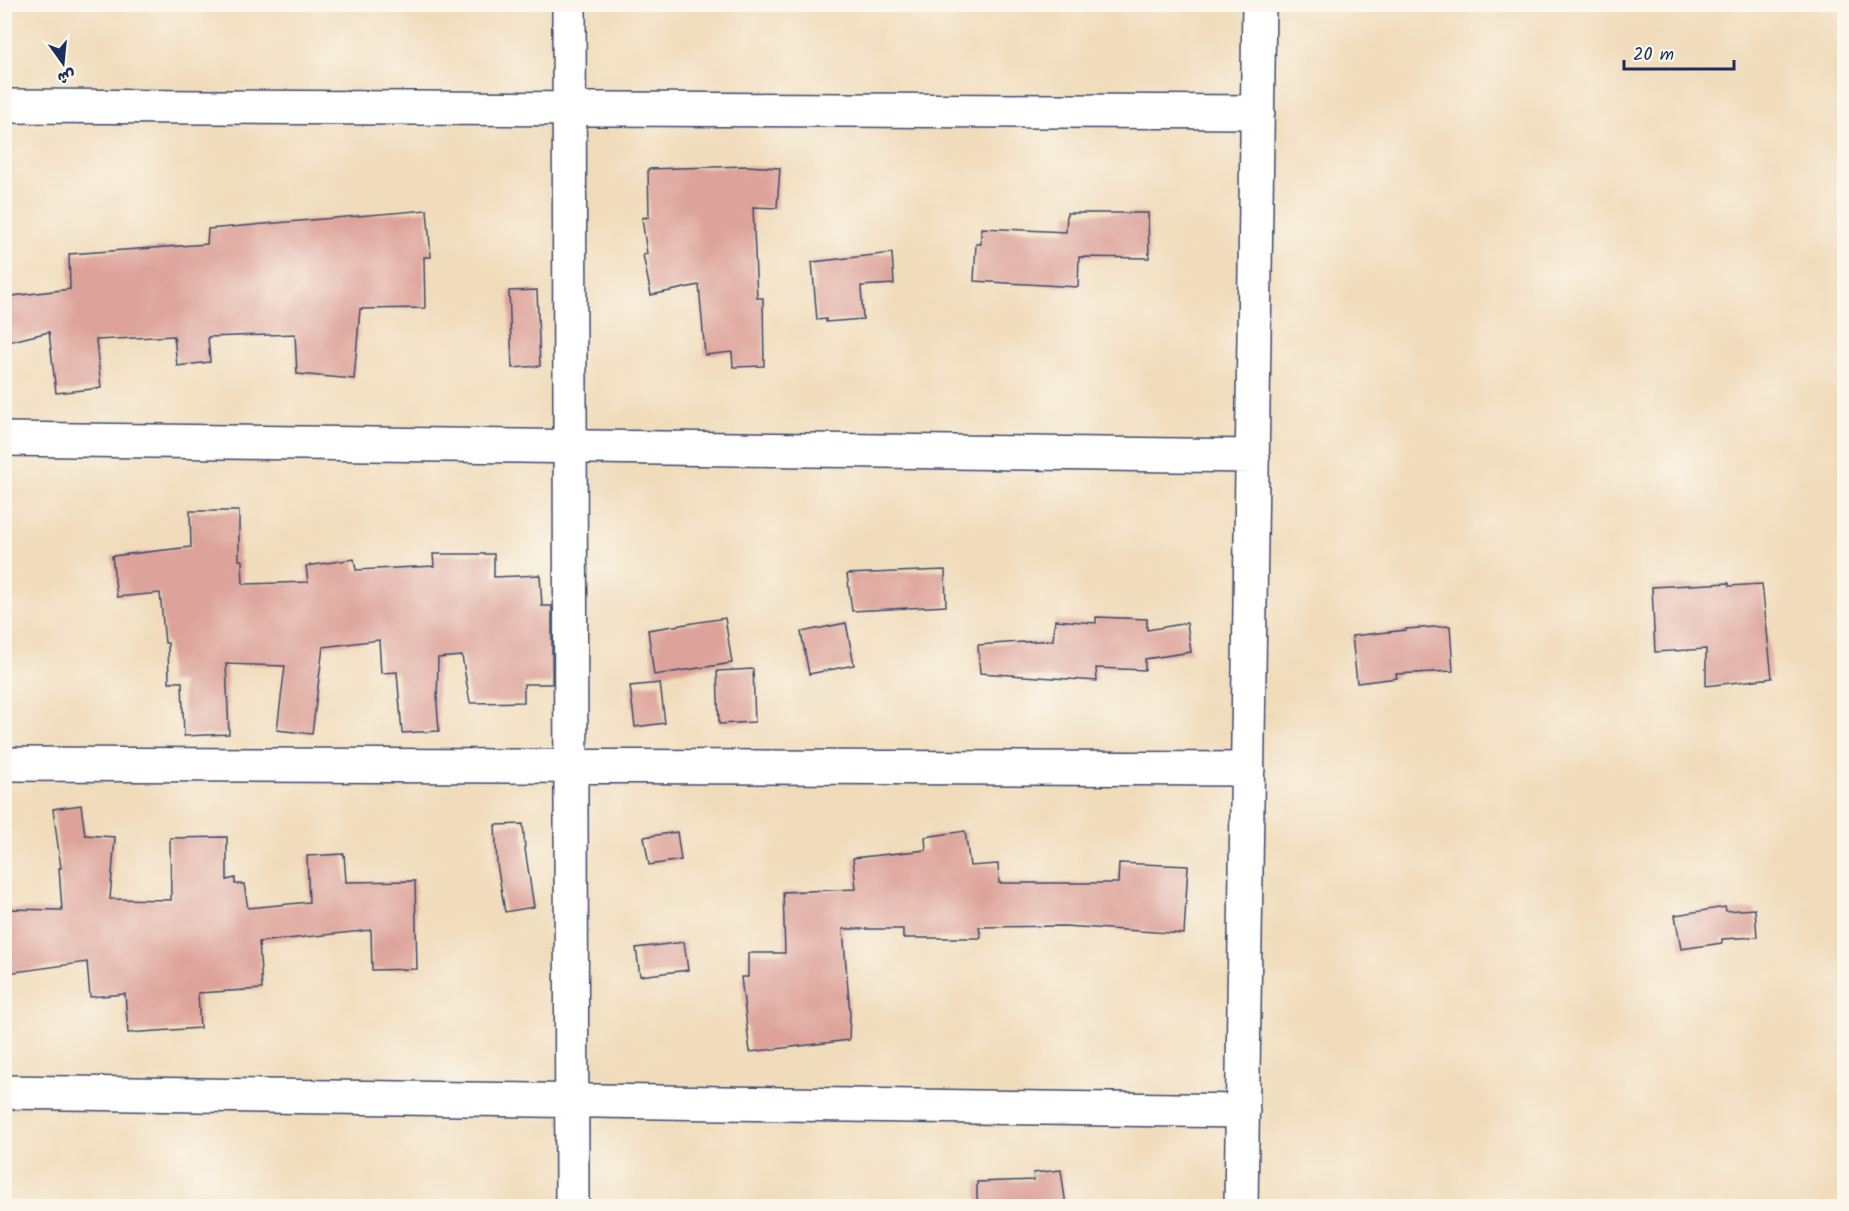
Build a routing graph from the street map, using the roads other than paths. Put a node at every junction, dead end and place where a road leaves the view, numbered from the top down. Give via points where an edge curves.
1 (569, 4) edge
2 (1259, 4) edge
3 (4, 106) edge
4 (569, 109) junction
5 (1258, 111) junction
6 (4, 440) edge
7 (570, 447) junction
8 (1253, 456) junction
9 (4, 764) edge
10 (571, 767) junction
11 (1248, 769) junction
12 (4, 1092) edge
13 (572, 1101) junction
14 (1243, 1111) junction
15 (572, 1206) edge
16 (1241, 1206) edge

1 - 4 street
2 - 5 street
3 - 4 street
4 - 5 street
4 - 7 street
5 - 8 street
6 - 7 street
7 - 8 street
7 - 10 street
8 - 11 street
9 - 10 street
10 - 11 street
10 - 13 street
11 - 14 street
12 - 13 street
13 - 14 street
13 - 15 street
14 - 16 street

